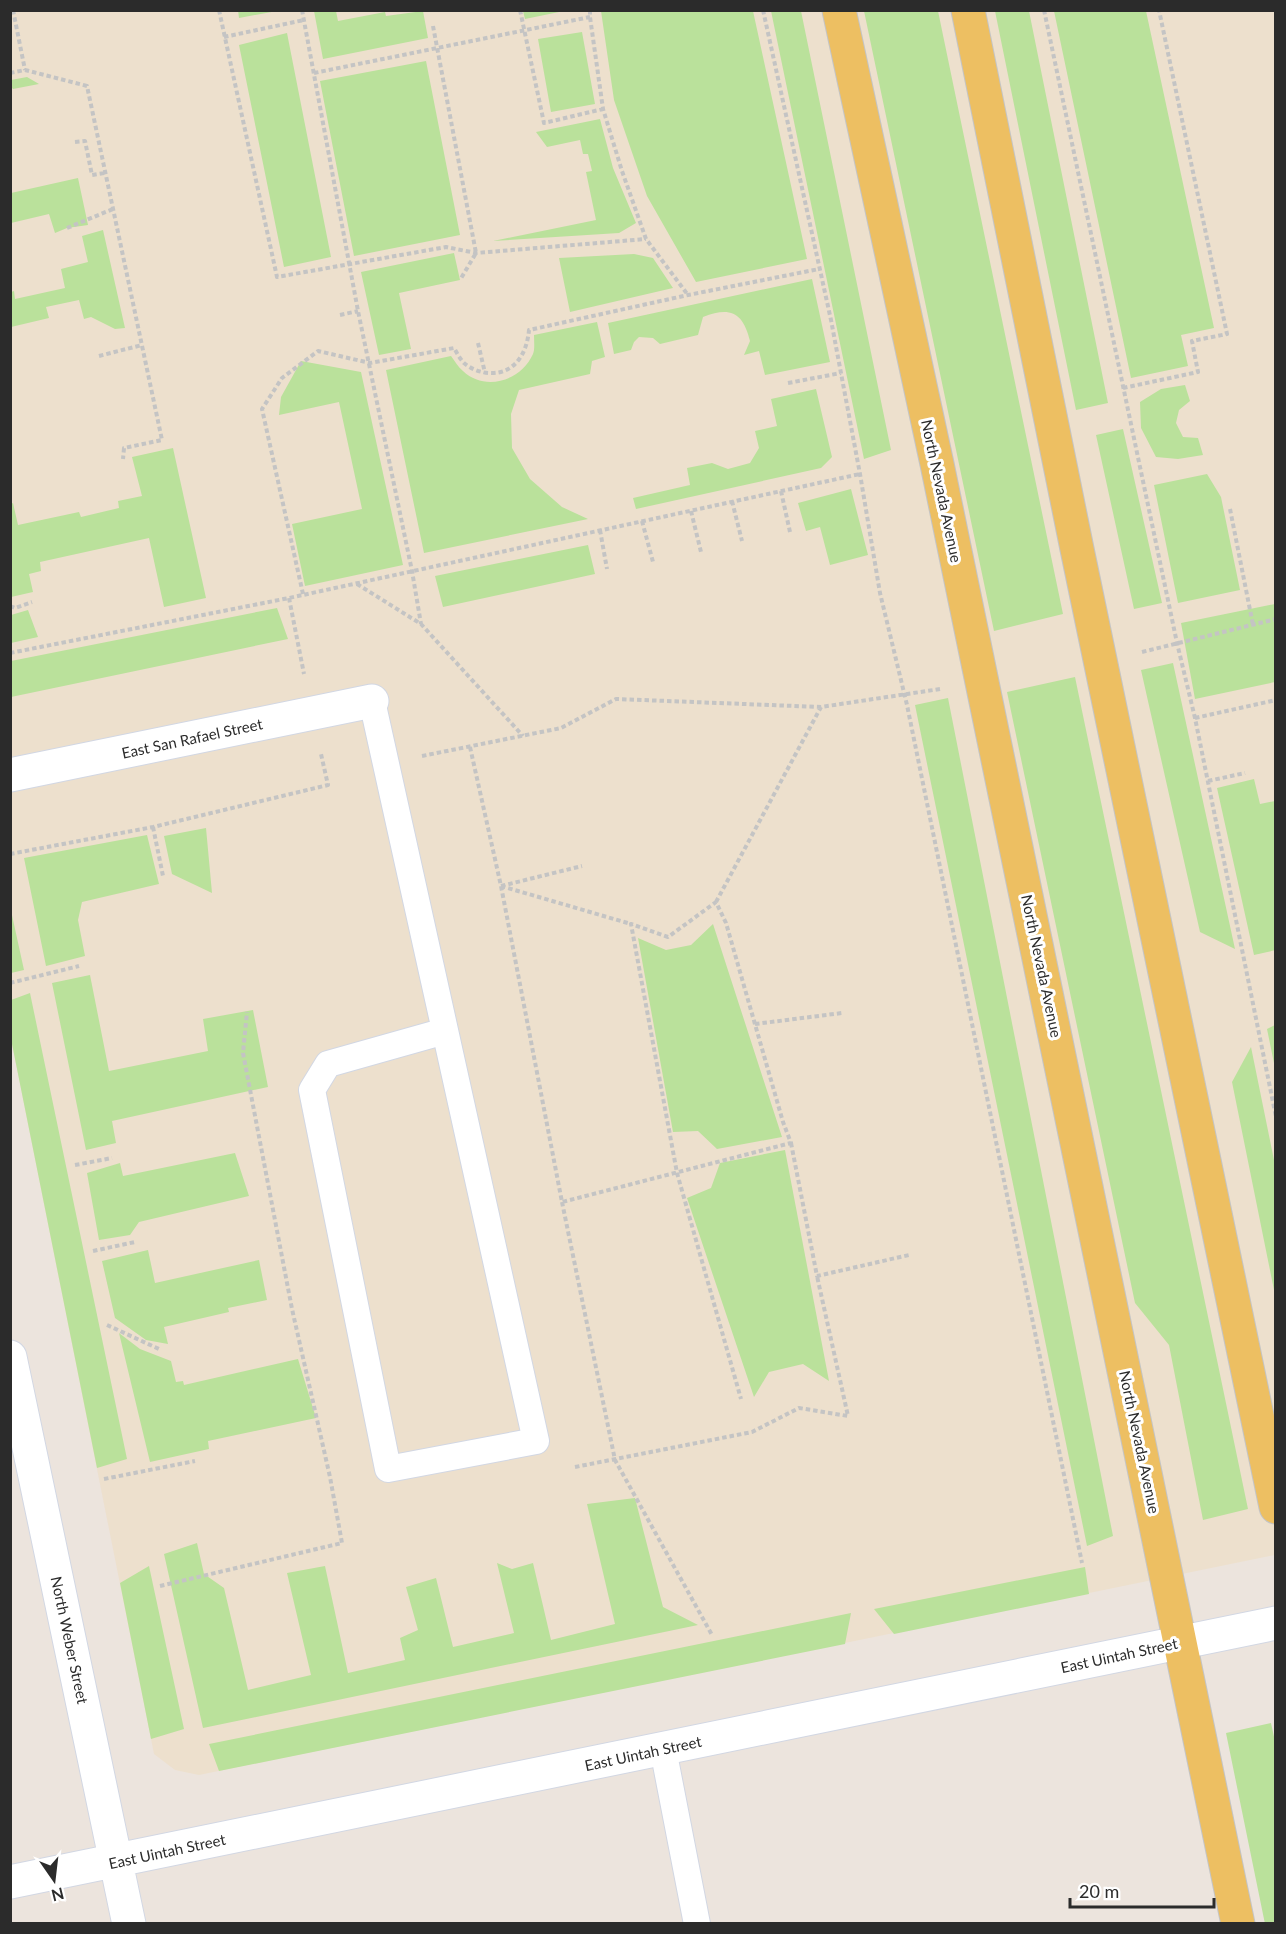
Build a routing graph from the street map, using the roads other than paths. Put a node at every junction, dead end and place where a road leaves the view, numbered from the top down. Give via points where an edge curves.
1 (839, 10) edge
2 (968, 10) edge
3 (372, 701) joint
4 (10, 775) edge
5 (445, 1031) junction
6 (10, 1357) edge
7 (20, 1446) edge
8 (1275, 1507) edge
9 (1275, 1623) edge
10 (1181, 1642) junction
11 (663, 1749) junction
12 (116, 1861) junction
13 (10, 1882) edge
14 (129, 1923) edge
15 (697, 1923) edge
16 (1238, 1923) edge

1 - 10 main road, North Nevada Avenue
2 - 8 main road
3 - 4 main road, East San Rafael Street
3 - 5 lane
5 - 5 lane via 536,1441 388,1469 312,1090 328,1064
6 - 7 main road, North Weber Street
7 - 12 main road, North Weber Street
9 - 10 main road, East Uintah Street
10 - 11 main road, East Uintah Street
10 - 16 main road, North Nevada Avenue
11 - 12 main road, East Uintah Street
11 - 15 lane
12 - 13 main road, East Uintah Street
12 - 14 main road, North Weber Street

